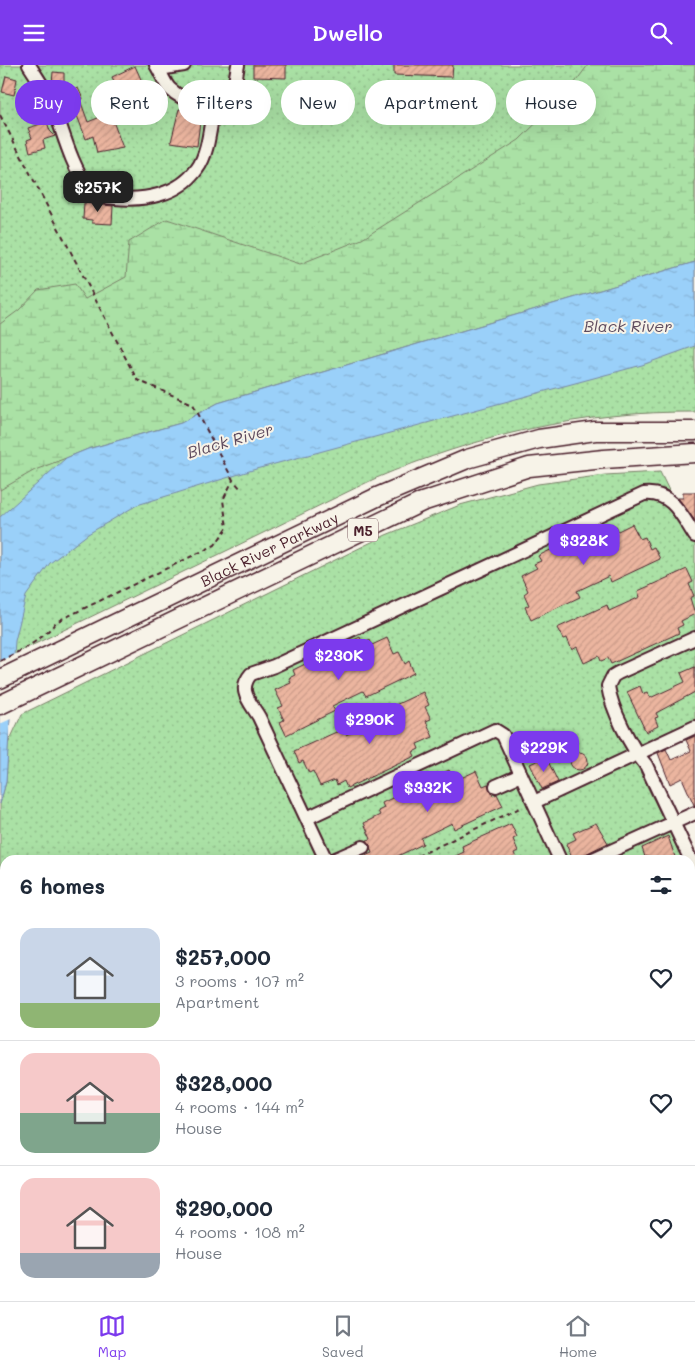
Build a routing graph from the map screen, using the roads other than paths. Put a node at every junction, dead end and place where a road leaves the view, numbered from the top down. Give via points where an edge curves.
1 (29, 65) edge
2 (184, 65) edge
3 (238, 65) edge
4 (158, 67) edge
5 (234, 80) edge
6 (178, 94) edge
7 (210, 125) edge
8 (695, 420) edge
9 (595, 431) junction
10 (695, 431) edge
11 (695, 453) edge
12 (671, 454) junction
13 (695, 460) edge
14 (695, 536) edge
15 (695, 638) edge
16 (0, 679) edge
17 (0, 705) edge
18 (695, 727) edge
19 (637, 754) junction
20 (521, 775) junction
21 (496, 786) dead end
22 (534, 802) junction
23 (695, 813) edge
24 (307, 818) junction
25 (673, 823) junction
26 (363, 847) dead end
27 (324, 855) edge
28 (345, 855) edge
29 (558, 855) edge
30 (602, 855) edge
31 (688, 855) edge

1 - 7 street via 53,106 88,189 100,197 151,198 180,185 198,168
2 - 4 street
3 - 5 street
4 - 6 street via 170,89
8 - 9 highway via 624,421
9 - 10 highway, Black River Parkway / M5
9 - 16 highway, Black River Parkway / M5 via 539,439 467,459 377,497
11 - 12 highway, Black River Parkway / M5
12 - 13 highway
12 - 17 highway, Black River Parkway / M5 via 529,467 422,502
14 - 24 street via 670,500 660,495 644,494 274,666 254,672 246,682 246,699 259,717
15 - 19 street via 618,673 609,681 611,701
18 - 19 street
19 - 22 street
19 - 25 street via 646,765
20 - 21 street
20 - 22 street
20 - 24 street via 503,735 492,731
22 - 29 street
23 - 25 street
24 - 27 street
25 - 30 street
25 - 31 street
26 - 28 street

